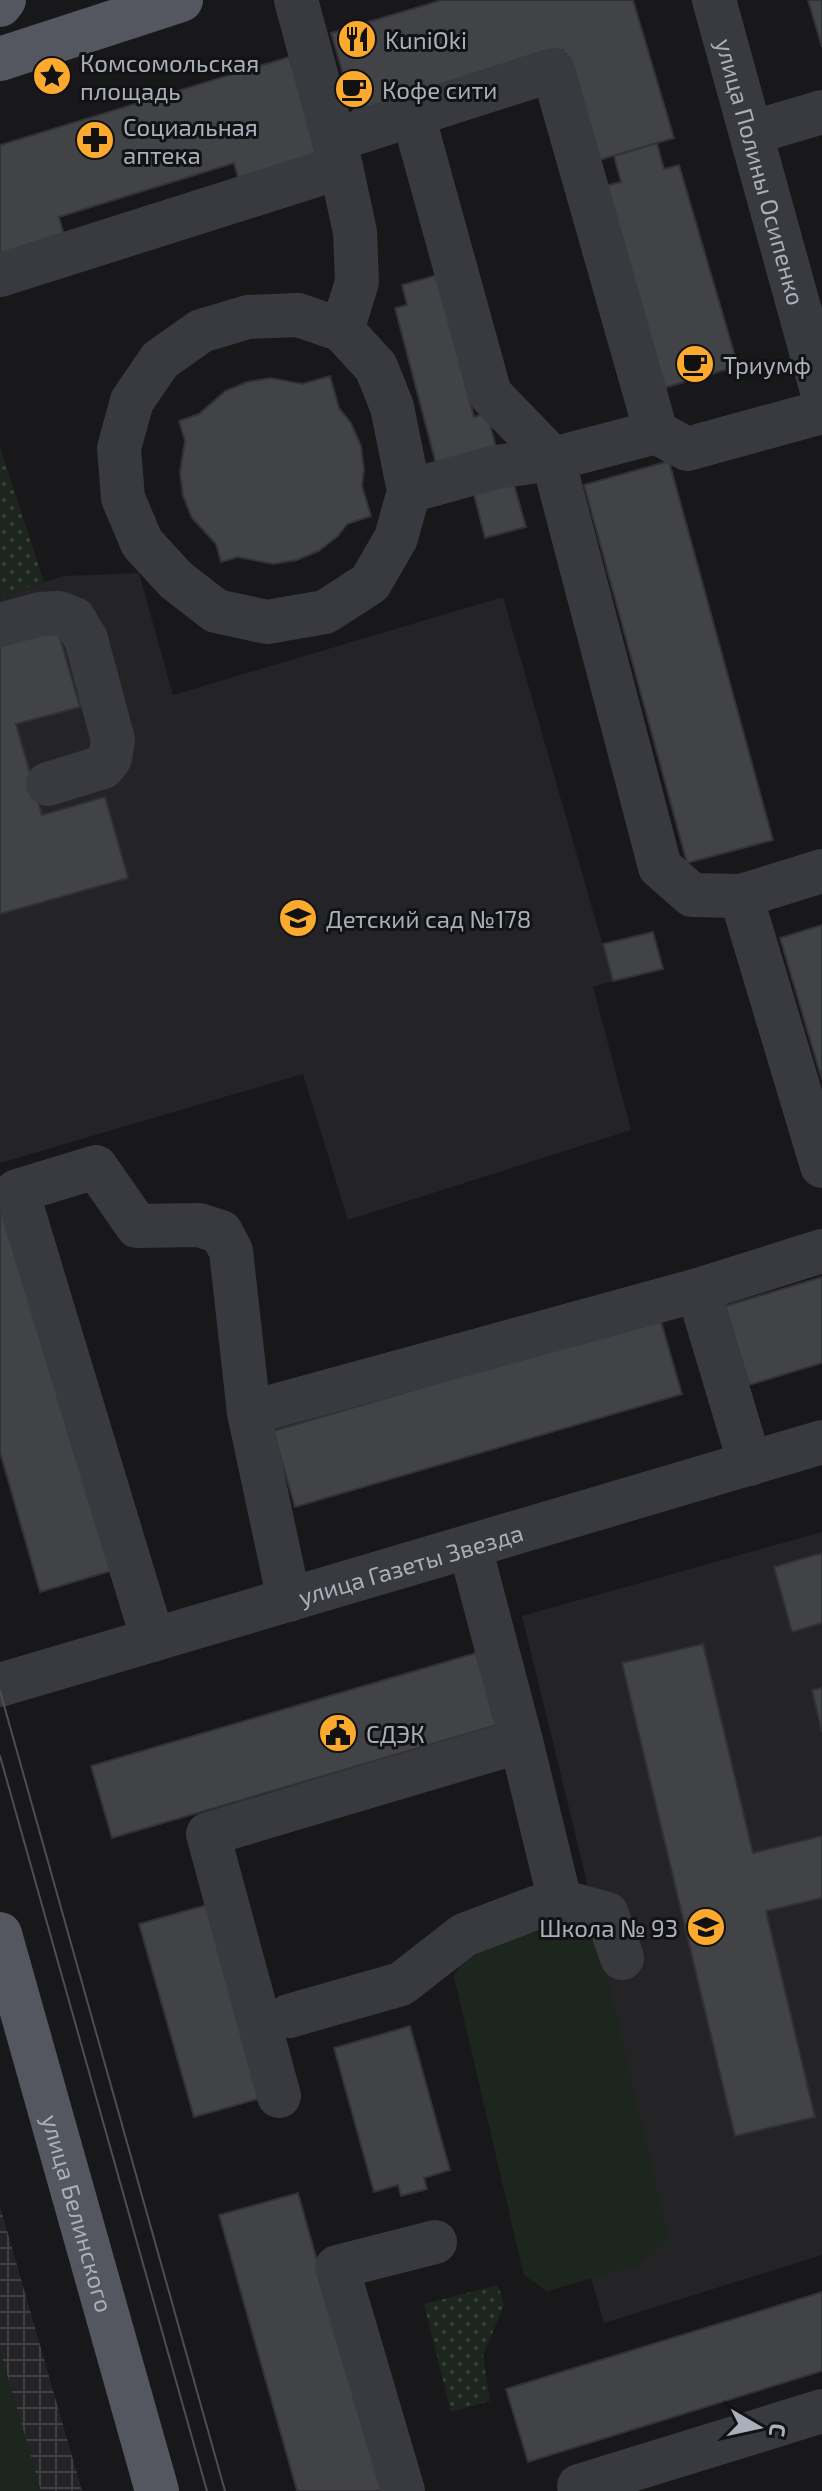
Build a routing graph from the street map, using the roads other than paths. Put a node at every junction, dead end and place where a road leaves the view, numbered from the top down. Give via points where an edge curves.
1 (4, 0) edge
2 (181, 0) edge
3 (296, 0) edge
4 (714, 0) edge
5 (0, 5) edge
6 (0, 59) edge
7 (822, 112) edge
8 (413, 115) junction
9 (751, 133) junction
10 (337, 154) junction
11 (0, 275) edge
12 (342, 330) junction
13 (822, 391) edge
14 (822, 412) edge
15 (656, 432) junction
16 (553, 459) junction
17 (409, 491) junction
18 (0, 625) edge
19 (48, 784) dead end
20 (822, 871) edge
21 (741, 896) junction
22 (822, 1166) edge
23 (822, 1251) edge
24 (698, 1290) junction
25 (249, 1413) junction
26 (822, 1442) edge
27 (750, 1464) junction
28 (470, 1547) junction
29 (289, 1600) junction
30 (153, 1640) junction
31 (0, 1685) edge
32 (521, 1741) junction
33 (560, 1901) junction
34 (0, 1934) edge
35 (622, 1958) dead end
36 (289, 2016) dead end
37 (279, 2096) dead end
38 (435, 2242) dead end
39 (822, 2411) edge
40 (579, 2486) dead end
41 (157, 2491) edge
42 (403, 2491) edge

1 - 5 main road
2 - 6 main road
3 - 10 street
4 - 9 street, улица Полины Осипенко
7 - 9 street
8 - 10 street
8 - 15 street via 553,70
8 - 16 street via 490,394
9 - 13 street, улица Полины Осипенко
10 - 11 street
10 - 12 street via 355,232 357,282
12 - 17 street via 376,367 392,407
12 - 17 street via 298,315 248,317 201,331 160,360 132,401 119,448 123,498 142,543 176,580 216,611 267,622 325,612 370,583 396,538
14 - 15 street via 687,449
15 - 16 street
16 - 17 street via 496,467
16 - 21 street via 660,867 692,895
18 - 19 street via 59,613 74,619 86,639 113,740 110,758 103,767
20 - 21 street
21 - 22 street
23 - 24 street
24 - 25 street
24 - 27 street
25 - 29 street
25 - 30 street via 231,1251 221,1232 199,1225 137,1226 96,1167 17,1191
26 - 27 street, улица Газеты Звезда
27 - 28 street, улица Газеты Звезда
28 - 29 street, улица Газеты Звезда
28 - 32 street
29 - 30 street, улица Газеты Звезда
30 - 31 street, улица Газеты Звезда
32 - 33 street
32 - 37 street via 208,1834
33 - 35 street via 607,1914
33 - 36 street via 464,1935 401,1984
34 - 41 main road, улица Белинского
38 - 42 street via 337,2267
39 - 40 street

